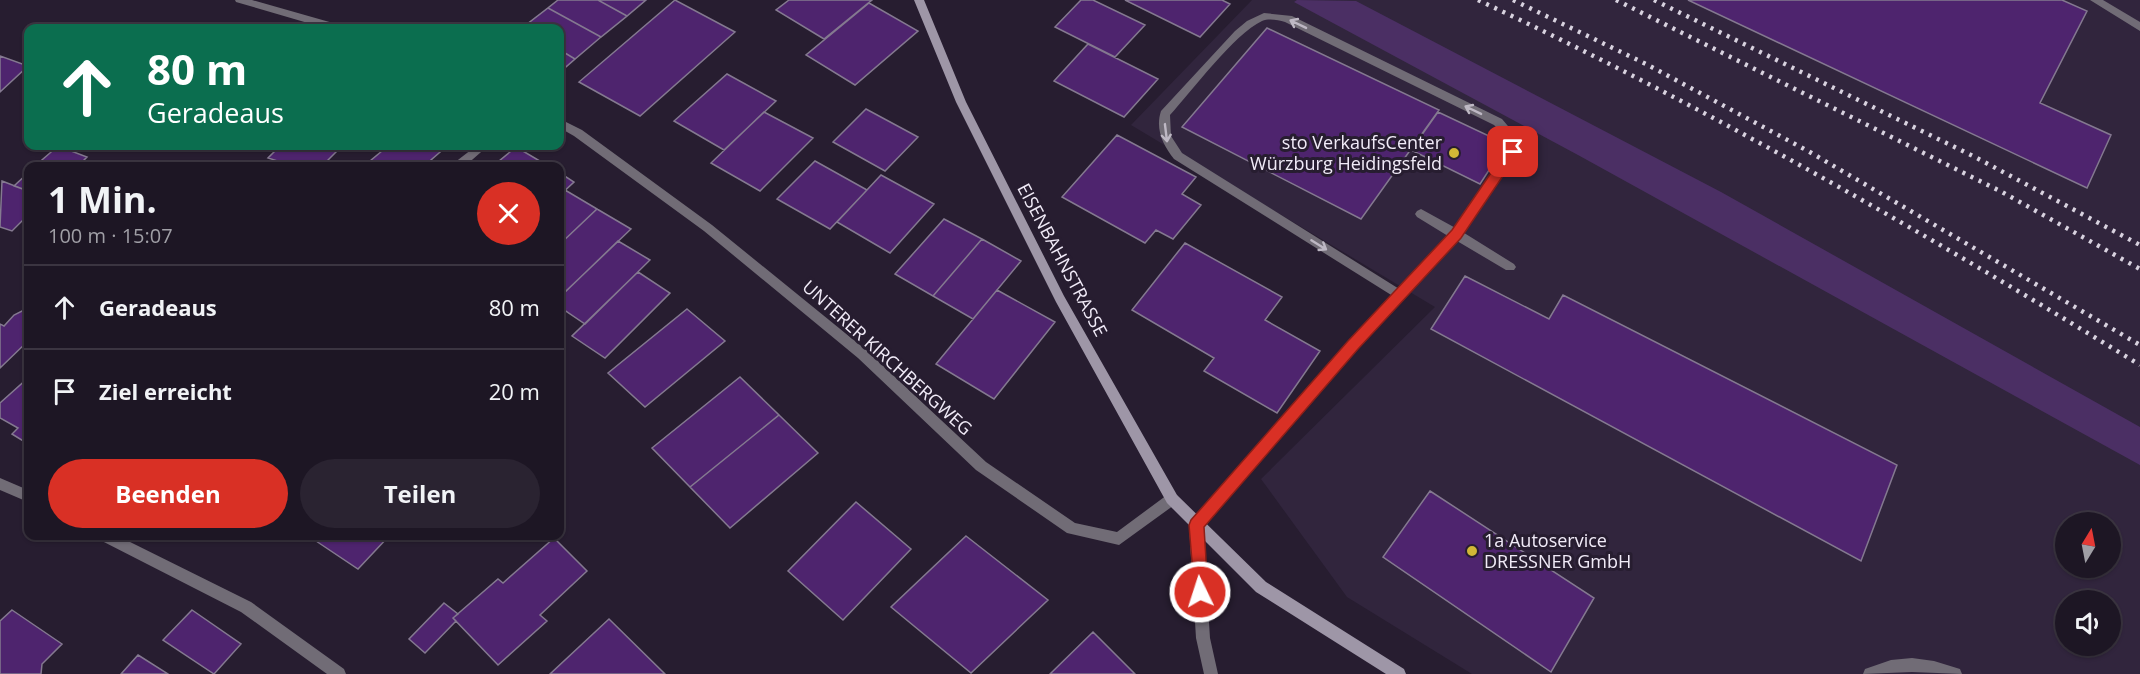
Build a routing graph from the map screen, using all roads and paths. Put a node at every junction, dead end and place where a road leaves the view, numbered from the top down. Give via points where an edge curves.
1 (240, 0) edge
2 (919, 0) edge
3 (2094, 0) edge
4 (264, 4) edge
5 (324, 24) edge
6 (2140, 27) edge
7 (564, 125) edge
8 (478, 150) edge
9 (463, 162) edge
10 (1421, 214) dead end
11 (1456, 234) junction
12 (1510, 267) dead end
13 (1400, 295) junction
14 (0, 484) edge
15 (24, 494) edge
16 (1172, 499) junction
17 (1196, 525) junction
18 (113, 540) edge
19 (339, 674) edge
20 (1211, 674) edge
21 (1399, 674) edge
22 (1870, 674) edge
23 (1955, 674) edge

1 - 4 street
2 - 16 street, EISENBAHNSTRASSE via 961,102 1060,299
3 - 6 street
4 - 5 street
7 - 16 street, UNTERER KIRCHBERGWEG via 708,228 862,354 981,466 1072,529 1119,539
8 - 9 street
10 - 11 street
11 - 12 street
11 - 13 street
11 -> 13 street via 1513,152 1514,139 1498,122 1288,19 1261,17 1243,29 1165,114 1163,133 1178,156
13 - 17 street
14 - 15 street
16 - 17 street, EISENBAHNSTRASSE
17 - 20 street via 1203,638
17 - 21 street via 1261,587
18 - 19 street via 246,607
22 - 23 street via 1887,666 1923,666

